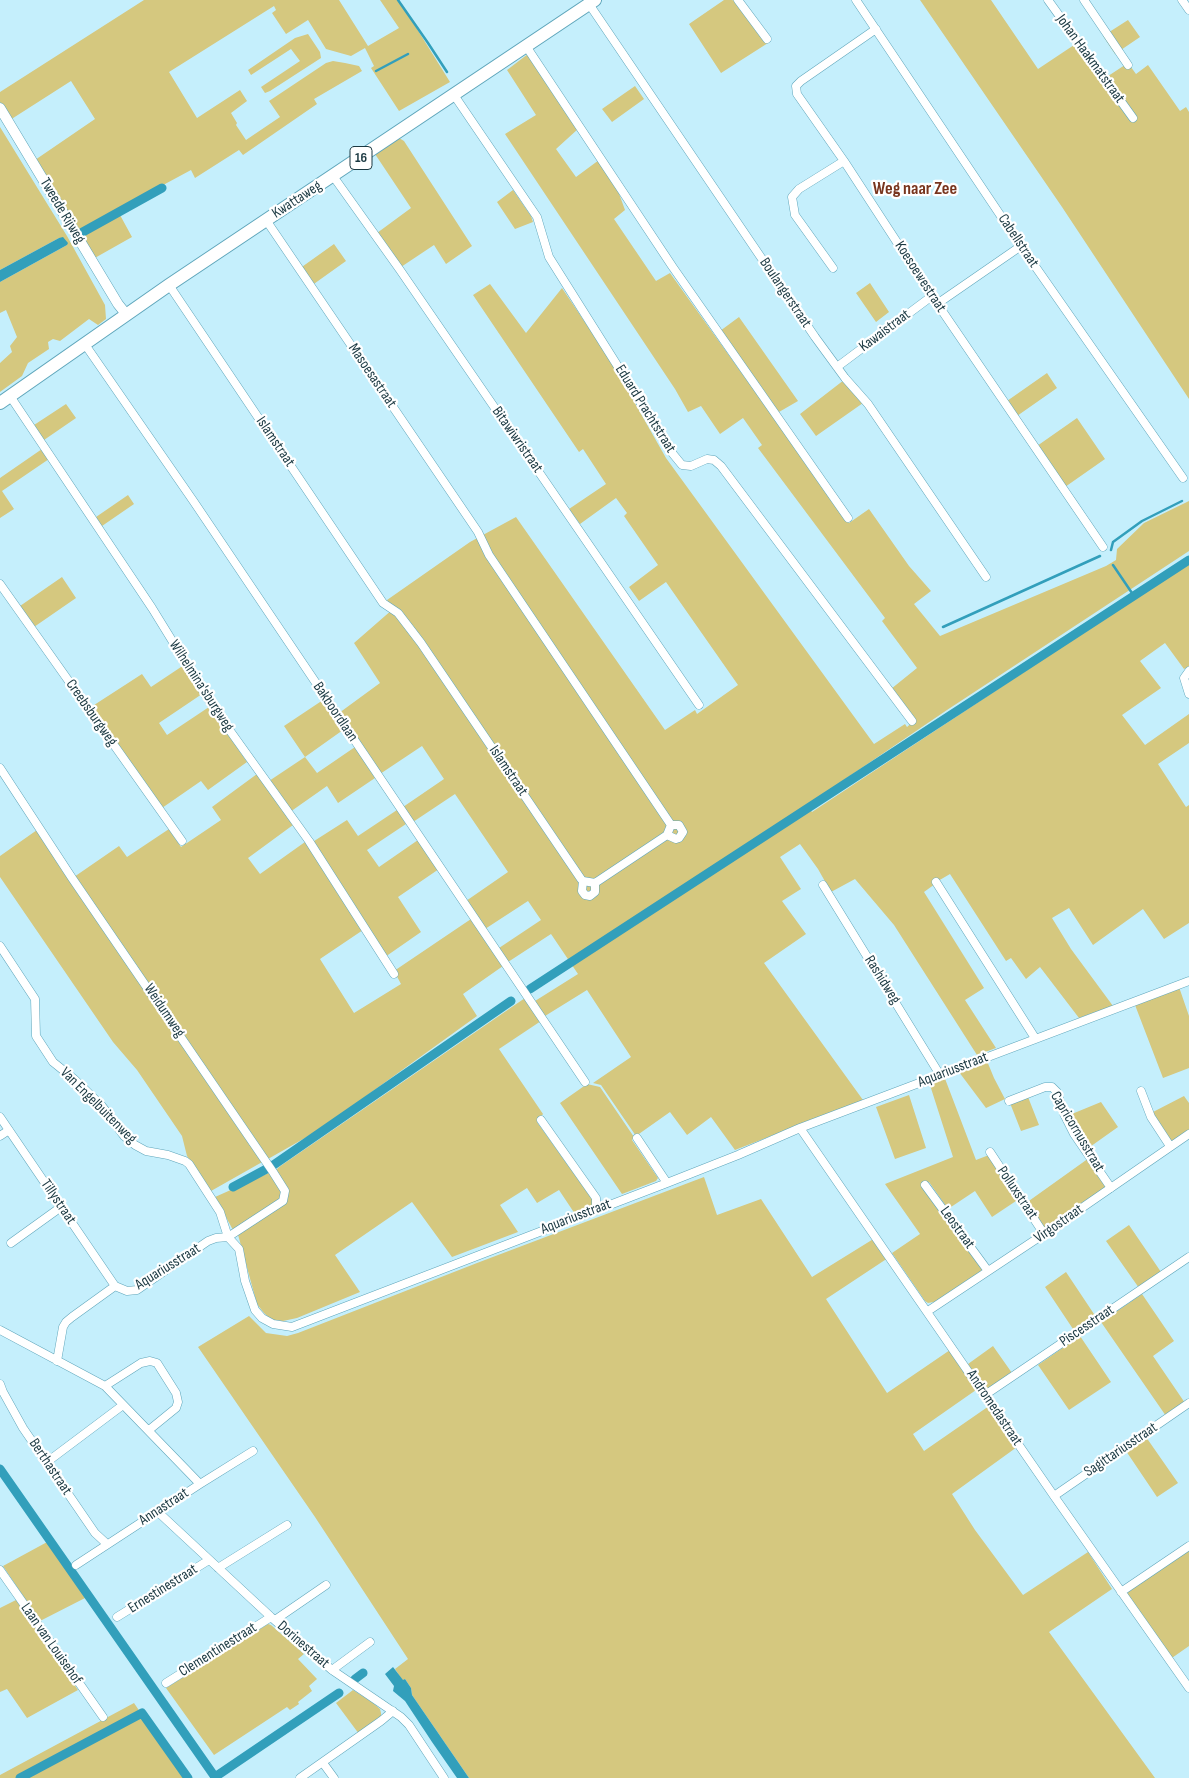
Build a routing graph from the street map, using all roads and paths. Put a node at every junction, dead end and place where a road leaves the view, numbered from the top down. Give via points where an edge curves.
1 (738, 0) edge
2 (856, 0) edge
3 (1048, 0) edge
4 (1084, 0) edge
5 (1182, 0) edge
6 (592, 2) edge
7 (1189, 10) edge
8 (876, 29) junction
9 (767, 39) dead end
10 (526, 46) junction
11 (1128, 65) dead end
12 (454, 95) junction
13 (0, 108) edge
14 (1133, 118) dead end
15 (844, 161) junction
16 (333, 176) junction
17 (266, 220) junction
18 (1021, 246) junction
19 (833, 268) dead end
20 (169, 285) junction
21 (932, 296) junction
22 (937, 304) junction
23 (126, 314) junction
24 (84, 343) junction
25 (838, 366) junction
26 (5, 400) edge
27 (1183, 478) dead end
28 (848, 518) dead end
29 (1103, 547) dead end
30 (986, 577) dead end
31 (0, 584) edge
32 (1187, 674) edge
33 (1189, 694) edge
34 (699, 705) dead end
35 (912, 721) dead end
36 (0, 768) edge
37 (670, 825) junction
38 (667, 835) junction
39 (182, 841) dead end
40 (583, 881) junction
41 (595, 882) junction
42 (936, 882) dead end
43 (823, 886) dead end
44 (0, 946) edge
45 (394, 974) dead end
46 (1189, 981) edge
47 (1035, 1038) junction
48 (940, 1075) junction
49 (584, 1082) dead end
50 (1141, 1091) dead end
51 (1009, 1101) dead end
52 (0, 1118) edge
53 (542, 1120) dead end
54 (800, 1128) junction
55 (9, 1130) junction
56 (1189, 1134) edge
57 (0, 1136) edge
58 (637, 1138) dead end
59 (1170, 1146) junction
60 (990, 1152) dead end
61 (667, 1183) junction
62 (925, 1185) dead end
63 (1111, 1188) junction
64 (61, 1207) junction
65 (596, 1210) junction
66 (1044, 1234) junction
67 (228, 1237) junction
68 (11, 1243) dead end
69 (1189, 1257) edge
70 (988, 1271) junction
71 (115, 1286) junction
72 (928, 1311) junction
73 (0, 1330) edge
74 (57, 1361) junction
75 (0, 1384) edge
76 (105, 1386) junction
77 (985, 1395) junction
78 (1189, 1403) edge
79 (123, 1405) junction
80 (149, 1430) junction
81 (253, 1451) dead end
82 (47, 1462) junction
83 (200, 1484) junction
84 (1054, 1496) junction
85 (158, 1512) junction
86 (287, 1525) dead end
87 (107, 1544) junction
88 (1189, 1546) edge
89 (209, 1560) junction
90 (76, 1565) dead end
91 (218, 1568) junction
92 (0, 1570) edge
93 (326, 1584) dead end
94 (1121, 1592) junction
95 (117, 1618) dead end
96 (273, 1618) junction
97 (370, 1642) dead end
98 (332, 1670) junction
99 (166, 1683) dead end
100 (1189, 1688) edge
101 (393, 1711) junction
102 (103, 1717) dead end
103 (323, 1762) junction
104 (300, 1778) edge
105 (334, 1778) edge
106 (444, 1778) edge

1 - 9 street
2 - 8 street, Cabellstraat
3 - 14 street, Johan Haakmatstraat
4 - 11 street
5 - 7 street
6 - 10 main road, Kwattaweg / 16
6 - 25 street, Boulangerstraat
8 - 15 street, Koesoewestraat via 796,86 797,94
8 - 18 street, Cabellstraat
10 - 12 main road, Kwattaweg / 16
10 - 28 street via 672,266
12 - 16 main road, Kwattaweg / 16
12 - 35 street, Eduard Prachtstraat via 536,217 549,257 673,454 682,465 692,466 707,459 721,466
13 - 23 street, Tweede Rijweg
15 - 19 street via 799,189 792,197 795,215
15 - 21 street, Koesoewestraat
16 - 17 main road, Kwattaweg / 16
16 - 34 street, Bitawiwristraat
17 - 20 main road, Kwattaweg / 16
17 - 37 street, Masoesastraat via 478,532 489,555
18 - 22 street
18 - 27 street, Cabellstraat
20 - 23 main road, Kwattaweg / 16
20 - 40 street, Islamstraat via 383,603 398,613 421,644
21 - 22 street, Koesoewestraat
21 - 25 street, Kawaistraat
22 - 29 street, Koesoewestraat
23 - 24 main road, Kwattaweg / 16
24 - 26 main road, Kwattaweg / 16
24 - 49 street, Bakboordlaan
25 - 30 street, Boulangerstraat via 868,404
26 - 45 street, Wilhelmina'sburgweg via 152,608 213,706 308,841
31 - 39 street, Creebsburgweg
32 - 33 street
36 - 67 street, Weidumweg via 285,1191 283,1201
37 - 38 street
37 - 38 street via 679,825 683,832 679,838
38 - 41 street
40 - 41 street
40 - 41 street via 582,891 590,896 595,892
42 - 47 street
43 - 48 street, Rashidweg
44 - 67 street, Van Engelbuitenweg via 35,999 36,1036 53,1062 102,1106 124,1136 135,1145 189,1164 220,1212
46 - 47 street, Aquariusstraat
47 - 48 street, Aquariusstraat
48 - 54 street, Aquariusstraat
50 - 59 street via 1151,1117
51 - 63 street, Capricornusstraat via 1052,1087 1074,1134
52 - 55 street, Tillystraat
53 - 65 street via 596,1198
54 - 61 street, Aquariusstraat
54 - 72 street, Andromedastraat
55 - 57 street
55 - 64 street, Tillystraat
56 - 59 street, Virgostraat
58 - 61 street
59 - 63 street, Virgostraat
60 - 66 street, Polluxstraat
61 - 65 street, Aquariusstraat
62 - 70 street, Leostraat
63 - 66 street, Virgostraat
64 - 68 street
64 - 71 street, Tillystraat
65 - 67 street, Aquariusstraat via 292,1327 273,1324 255,1310 244,1281 239,1249
66 - 70 street, Virgostraat
67 - 71 street, Aquariusstraat via 208,1241 137,1290 127,1291
69 - 77 street, Piscesstraat
70 - 72 street, Virgostraat
71 - 74 street, Aquariusstraat via 66,1322
72 - 77 street, Andromedastraat
73 - 74 street
74 - 76 street
75 - 82 street, Berthastraat via 23,1428
76 - 79 street
76 - 80 street via 141,1363 157,1363 176,1393 178,1402 176,1408
77 - 84 street, Andromedastraat
78 - 84 street, Sagittariusstraat
79 - 80 street
79 - 82 street
80 - 83 street
81 - 83 street, Annastraat
82 - 87 street, Berthastraat via 95,1533
83 - 85 street, Annastraat
84 - 94 street, Andromedastraat
85 - 87 street, Annastraat
85 - 89 street, Dorinestraat
86 - 91 street
87 - 90 street, Annastraat
88 - 94 street
89 - 91 street, Dorinestraat
89 - 95 street, Ernestinestraat
91 - 96 street, Dorinestraat
92 - 102 street, Laan van Louisehof
93 - 96 street, Clementinestraat
94 - 100 street, Andromedastraat
96 - 98 street, Dorinestraat
96 - 99 street, Clementinestraat
97 - 98 street
98 - 101 street, Dorinestraat
101 - 103 street
101 - 106 street, Dorinestraat via 409,1725
103 - 104 street
103 - 105 street

